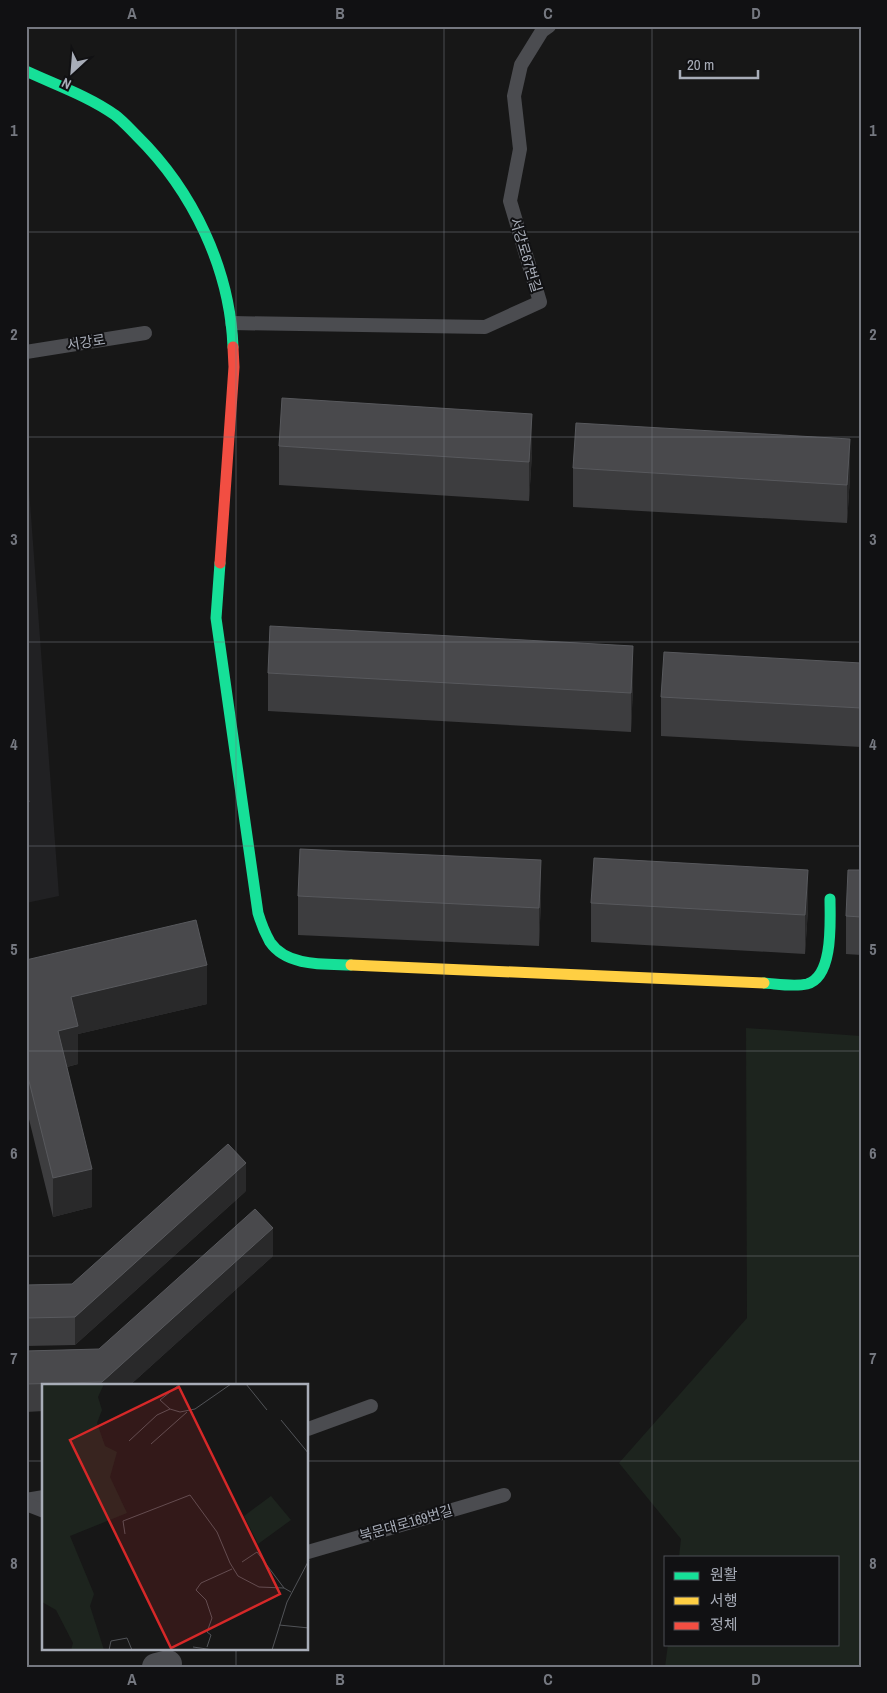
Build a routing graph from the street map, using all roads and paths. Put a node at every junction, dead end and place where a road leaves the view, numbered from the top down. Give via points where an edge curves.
1 (549, 26) edge
2 (26, 71) edge
3 (232, 323) junction
4 (145, 333) dead end
5 (26, 352) edge
6 (830, 900) dead end
7 (371, 1406) dead end
8 (309, 1428) edge
9 (504, 1495) dead end
10 (42, 1497) edge
11 (26, 1500) edge
12 (26, 1504) edge
13 (42, 1510) edge
14 (309, 1552) edge

1 - 3 lane, 서강로67번길 via 542,31 521,65 514,96 520,149 510,201 540,302 485,327
2 - 3 street via 92,101 116,116 150,149 196,213 216,260
3 - 6 street via 234,367 216,618 258,913 272,945 281,954 312,963 799,986 812,983 824,969
4 - 5 lane, 서강로
7 - 8 lane
9 - 14 lane, 북문대로169번길
10 - 11 lane
12 - 13 lane

